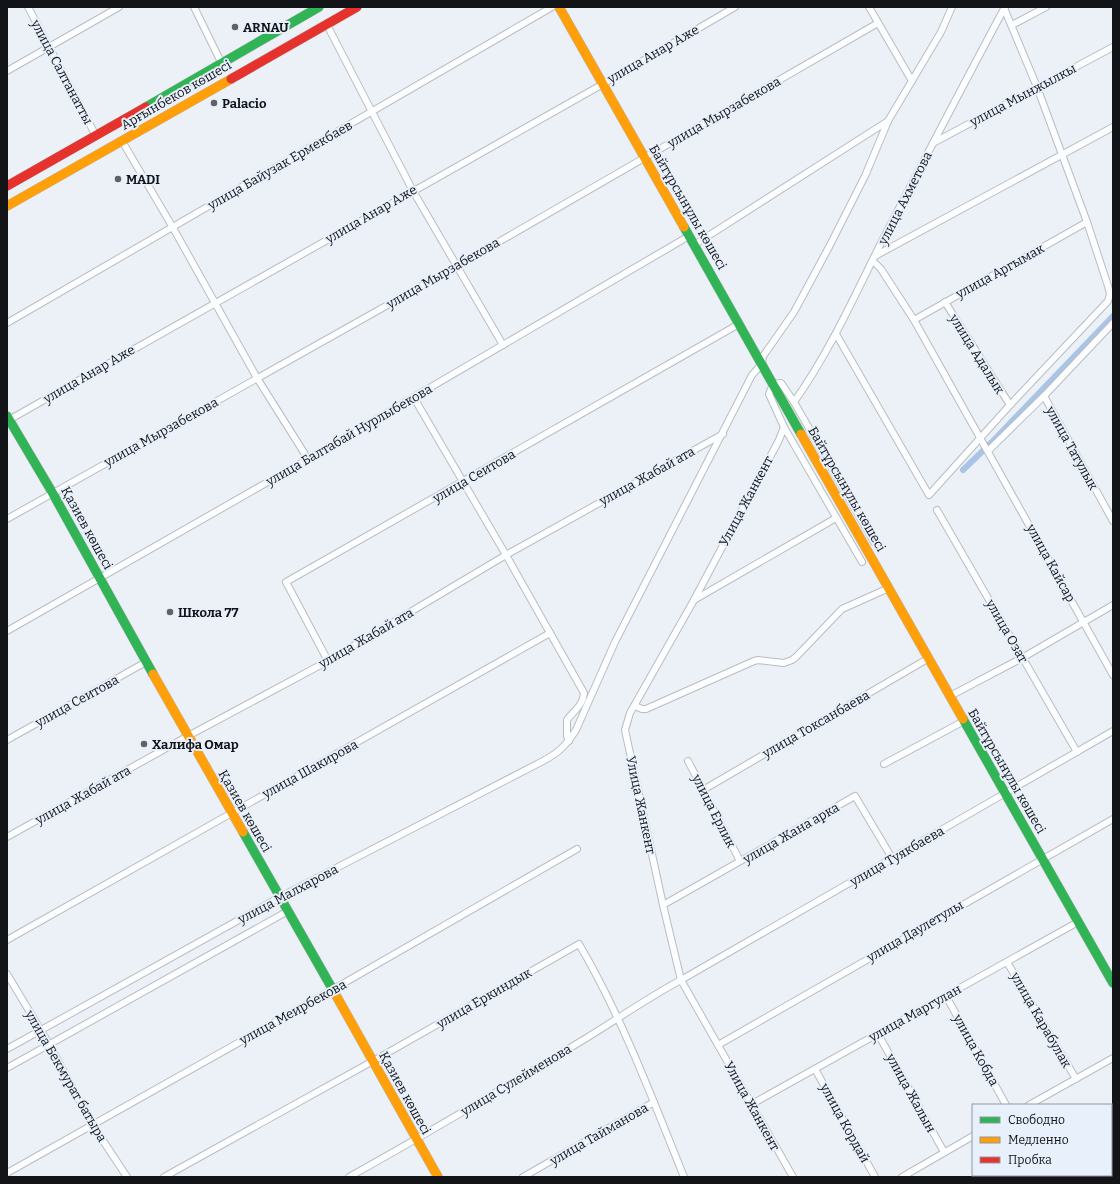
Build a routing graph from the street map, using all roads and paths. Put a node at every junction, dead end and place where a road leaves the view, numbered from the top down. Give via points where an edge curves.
1 (28, 7) edge
2 (118, 7) edge
3 (194, 7) edge
4 (319, 7) edge
5 (357, 7) edge
6 (552, 7) edge
7 (559, 7) edge
8 (735, 7) edge
9 (869, 7) edge
10 (952, 7) edge
11 (1046, 7) edge
12 (1004, 8) edge
13 (878, 23) junction
14 (327, 25) junction
15 (1012, 25) junction
16 (49, 47) junction
17 (1113, 47) edge
18 (221, 62) junction
19 (7, 71) edge
20 (912, 81) junction
21 (603, 84) junction
22 (1037, 87) junction
23 (372, 112) junction
24 (888, 122) junction
25 (1113, 127) edge
26 (96, 136) junction
27 (122, 141) junction
28 (933, 143) junction
29 (1062, 155) junction
30 (644, 157) junction
31 (7, 186) edge
32 (413, 191) junction
33 (7, 206) edge
34 (1087, 222) junction
35 (172, 226) junction
36 (689, 236) junction
37 (694, 246) junction
38 (874, 258) junction
39 (457, 266) junction
40 (945, 302) junction
41 (214, 303) junction
42 (914, 320) junction
43 (7, 323) edge
44 (1113, 323) edge
45 (739, 324) junction
46 (836, 334) junction
47 (503, 345) junction
48 (762, 364) junction
49 (257, 378) junction
50 (773, 384) junction
51 (1044, 396) junction
52 (414, 398) junction
53 (794, 402) junction
54 (1010, 405) junction
55 (8, 419) edge
56 (784, 428) junction
57 (723, 434) junction
58 (981, 439) junction
59 (988, 451) junction
60 (308, 460) junction
61 (463, 482) junction
62 (52, 492) junction
63 (937, 510) dead end
64 (836, 518) junction
65 (7, 519) edge
66 (1113, 521) edge
67 (874, 542) dead end
68 (506, 555) junction
69 (862, 562) dead end
70 (100, 579) junction
71 (889, 588) junction
72 (694, 600) junction
73 (1113, 605) edge
74 (1084, 622) junction
75 (7, 631) edge
76 (550, 633) junction
77 (929, 658) junction
78 (1022, 658) junction
79 (328, 661) junction
80 (146, 662) junction
81 (1113, 675) edge
82 (950, 696) junction
83 (635, 706) junction
84 (964, 721) junction
85 (1113, 731) edge
86 (188, 736) junction
87 (7, 740) edge
88 (569, 741) junction
89 (1077, 752) junction
90 (688, 761) dead end
91 (884, 764) dead end
92 (703, 790) junction
93 (1005, 793) junction
94 (232, 813) junction
95 (1113, 819) edge
96 (7, 837) edge
97 (577, 849) dead end
98 (892, 858) junction
99 (1042, 858) junction
100 (740, 861) junction
101 (280, 898) junction
102 (663, 905) junction
103 (288, 911) junction
104 (1078, 922) junction
105 (7, 940) edge
106 (1007, 962) junction
107 (7, 974) edge
108 (681, 980) junction
109 (1113, 983) edge
110 (332, 990) junction
111 (946, 996) junction
112 (618, 1019) junction
113 (40, 1031) junction
114 (878, 1034) junction
115 (49, 1044) junction
116 (718, 1045) junction
117 (7, 1050) edge
118 (1113, 1058) edge
119 (373, 1061) junction
120 (7, 1068) edge
121 (815, 1069) junction
122 (1076, 1079) junction
123 (654, 1102) junction
124 (752, 1104) junction
125 (1005, 1104) edge
126 (1031, 1104) edge
127 (92, 1124) junction
128 (972, 1137) edge
129 (417, 1140) junction
130 (944, 1152) junction
131 (7, 1172) edge
132 (127, 1177) edge
133 (164, 1177) edge
134 (349, 1177) edge
135 (438, 1177) edge
136 (523, 1177) edge
137 (684, 1177) edge
138 (792, 1177) edge
139 (875, 1177) edge
140 (902, 1177) edge

1 - 16 street, улица Салтанатты
2 - 16 street
3 - 18 street
4 - 18 main road, Арғынбеков көшесі
5 - 14 main road, Арғынбеков көшесі
6 - 23 street, улица Байузак Ермекбаев
7 - 21 main road, Байтұрсынұлы көшесі
8 - 21 street, улица Анар Аже
9 - 13 street
10 - 20 street, улица Малхарова via 941,32
11 - 15 street
12 - 15 street
12 - 28 street, улица Ахметова
13 - 20 street
13 - 30 street, улица Мырзабекова
14 - 23 street
14 - 27 main road, Арғынбеков көшесі
15 - 22 street
16 - 19 street
16 - 26 street, улица Салтанатты
17 - 22 street, улица Мынжылкы
18 - 26 main road, Арғынбеков көшесі
20 - 24 street, улица Малхарова
21 - 30 main road, Байтұрсынұлы көшесі
21 - 32 street, улица Анар Аже
22 - 28 street, улица Мынжылкы
22 - 29 street
23 - 32 street
23 - 35 street, улица Байузак Ермекбаев
24 - 37 street
24 - 48 street, улица Малхарова via 865,176 829,247 794,312 766,352
25 - 29 street
26 - 31 main road, Арғынбеков көшесі
27 - 33 main road, Арғынбеков көшесі
27 - 35 street
28 - 38 street, улица Ахметова
29 - 34 street
29 - 38 street
30 - 36 main road, Байтұрсынұлы көшесі
30 - 39 street, улица Мырзабекова
32 - 39 street
32 - 41 street, улица Анар Аже
34 - 40 street, улица Аргымак
34 - 54 street via 1108,286 1108,301
35 - 41 street
35 - 43 street, улица Байузак Ермекбаев
36 - 37 main road, Байтұрсынұлы көшесі
36 - 47 street, улица Балтабай Нурлыбекова
37 - 45 main road, Байтұрсынұлы көшесі
38 - 42 street
38 - 46 street, улица Ахметова
39 - 47 street
39 - 49 street, улица Мырзабекова
40 - 42 street, улица Аргымак
40 - 54 street, улица Адалык
41 - 49 street
41 - 55 street, улица Анар Аже
42 - 58 street
44 - 51 street
45 - 48 main road, Байтұрсынұлы көшесі
45 - 61 street, улица Сеитова
46 - 53 street, улица Ахметова
46 - 58 street via 929,495
47 - 52 street, улица Балтабай Нурлыбекова
48 - 50 main road, Байтұрсынұлы көшесі
48 - 57 street, улица Малхарова via 752,375
49 - 60 street
49 - 62 street, улица Мырзабекова
50 - 53 street via 780,383
50 - 56 street via 768,394
50 - 71 main road, Байтұрсынұлы көшесі
51 - 59 street
51 - 66 street, улица Татулык
52 - 60 street, улица Балтабай Нурлыбекова
52 - 61 street
53 - 67 street
54 - 58 street
55 - 62 main road, Қазиев көшесі
56 - 64 street
56 - 72 street, Улица Жанкент
57 - 68 street, улица Жабай ата
57 - 88 street, улица Малхарова via 615,642
58 - 59 street, улица Кайсар
59 - 74 street, улица Кайсар
60 - 70 street, улица Балтабай Нурлыбекова
61 - 68 street
61 - 79 street, улица Сеитова via 286,582
62 - 65 street, улица Мырзабекова
62 - 70 main road, Қазиев көшесі
63 - 78 street, улица Озат
64 - 69 street
64 - 72 street
68 - 76 street
68 - 79 street, улица Жабай ата
70 - 75 street, улица Балтабай Нурлыбекова
70 - 80 main road, Қазиев көшесі
71 - 77 main road, Байтұрсынұлы көшесі
71 - 83 street via 842,609 796,657 788,662 754,661 646,709
72 - 83 street, Улица Жанкент
73 - 74 street
74 - 78 street
74 - 81 street, улица Кайсар
76 - 88 street via 584,693 581,705 567,720
76 - 94 street, улица Шакирова
77 - 82 main road, Байтұрсынұлы көшесі
77 - 92 street, улица Токсанбаева
78 - 82 street
78 - 89 street, улица Озат
79 - 86 street, улица Жабай ата
80 - 86 main road, Қазиев көшесі
80 - 87 street, улица Сеитова
82 - 84 main road, Байтұрсынұлы көшесі
83 - 102 street, Улица Жанкент via 625,730
84 - 91 street
84 - 93 main road, Байтұрсынұлы көшесі
85 - 89 street, улица Туякбаева
86 - 94 main road, Қазиев көшесі
86 - 96 street, улица Жабай ата
88 - 101 street, улица Малхарова via 558,753
89 - 93 street, улица Туякбаева
90 - 92 street, улица Ерлик
92 - 100 street, улица Ерлик
93 - 98 street, улица Туякбаева
93 - 99 main road, Байтұрсынұлы көшесі
94 - 101 main road, Қазиев көшесі
94 - 105 street, улица Шакирова
95 - 99 street, улица Даулетулы
97 - 110 street, улица Меирбекова
98 - 100 street, улица Жана арка via 855,796
98 - 108 street, улица Туякбаева
99 - 104 main road, Байтұрсынұлы көшесі
99 - 116 street, улица Даулетулы
100 - 102 street, улица Жана арка
101 - 103 main road, Қазиев көшесі
101 - 113 street, улица Малхарова
102 - 108 street, Улица Жанкент
103 - 110 main road, Қазиев көшесі
103 - 115 street, улица Малхарова
104 - 106 street, улица Маргулан
104 - 109 main road, Байтұрсынұлы көшесі
106 - 111 street, улица Маргулан
106 - 122 street, улица Карабулак
107 - 113 street, улица Бекмурат батыра
108 - 112 street, улица Сулейменова
108 - 116 street, Улица Жанкент
110 - 119 main road, Қазиев көшесі
110 - 127 street, улица Меирбекова
111 - 114 street, улица Маргулан
111 - 125 street, улица Кобда
112 - 119 street, улица Еркиндык via 595,970 579,944
112 - 123 street, улица Еркиндык
112 - 129 street, улица Сулейменова
113 - 115 street, улица Бекмурат батыра
113 - 117 street, улица Малхарова
114 - 121 street, улица Маргулан
114 - 130 street, улица Жалын
115 - 120 street, улица Малхарова
115 - 127 street, улица Бекмурат батыра
116 - 124 street, Улица Жанкент
118 - 122 street
119 - 129 main road, Қазиев көшесі
119 - 133 street, улица Еркиндык
121 - 124 street, улица Маргулан
121 - 139 street, улица Кордай
122 - 126 street
123 - 136 street, улица Тайманова
123 - 137 street, улица Еркиндык
124 - 138 street, Улица Жанкент
127 - 131 street, улица Меирбекова
127 - 132 street, улица Бекмурат батыра
128 - 130 street
129 - 134 street, улица Сулейменова
129 - 135 main road, Қазиев көшесі
130 - 140 street

